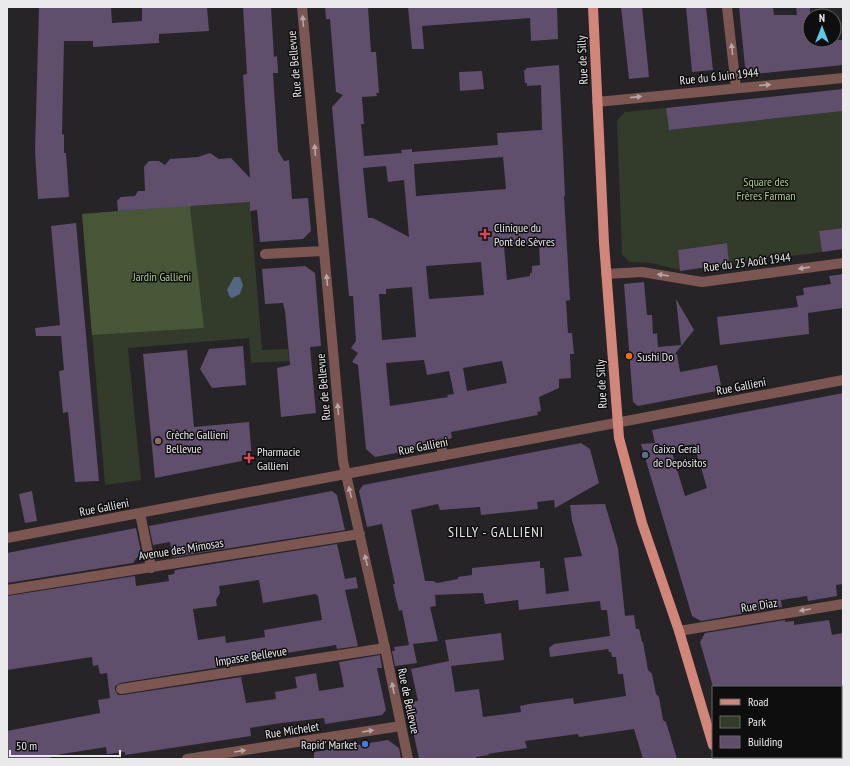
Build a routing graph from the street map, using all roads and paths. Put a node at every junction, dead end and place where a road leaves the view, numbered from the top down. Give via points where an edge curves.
1 (302, 7) edge
2 (593, 7) edge
3 (727, 7) edge
4 (843, 78) edge
5 (736, 88) junction
6 (597, 102) junction
7 (324, 251) junction
8 (264, 254) dead end
9 (843, 262) edge
10 (606, 274) junction
11 (843, 380) edge
12 (616, 422) junction
13 (441, 444) dead end
14 (443, 456) junction
15 (346, 474) junction
16 (140, 513) junction
17 (360, 534) junction
18 (7, 538) edge
19 (151, 568) junction
20 (7, 590) edge
21 (843, 604) edge
22 (679, 631) junction
23 (385, 648) junction
24 (121, 689) dead end
25 (401, 726) junction
26 (711, 729) edge
27 (187, 759) edge
28 (408, 759) edge

7 -> 1 street, Rue de Bellevue
2 - 6 main road, Rue de Silly
5 -> 3 street
5 -> 4 street, Rue du 6 Juin 1944
6 -> 5 street, Rue du 6 Juin 1944
6 - 10 main road, Rue de Silly
7 - 8 street
15 -> 7 street, Rue de Bellevue
9 -> 10 street, Rue du 25 Août 1944 via 702,282 642,272
10 - 12 main road, Rue de Silly
11 - 12 street, Rue Gallieni
12 - 14 street, Rue Gallieni
12 - 22 main road, Rue de Silly via 640,518
13 - 14 street
14 - 15 street, Rue Gallieni
15 - 16 street, Rue Gallieni
17 -> 15 street, Rue de Bellevue
16 - 18 street, Rue Gallieni
16 - 19 street
17 - 19 street, Avenue des Mimosas
23 -> 17 street, Rue de Bellevue
19 - 20 street, Avenue des Mimosas
21 -> 22 street, Rue Diaz
22 - 26 main road, Rue de Silly
23 - 24 street, Impasse Bellevue
25 -> 23 street, Rue de Bellevue
27 -> 25 street, Rue Michelet
25 - 28 street, Rue de Bellevue

